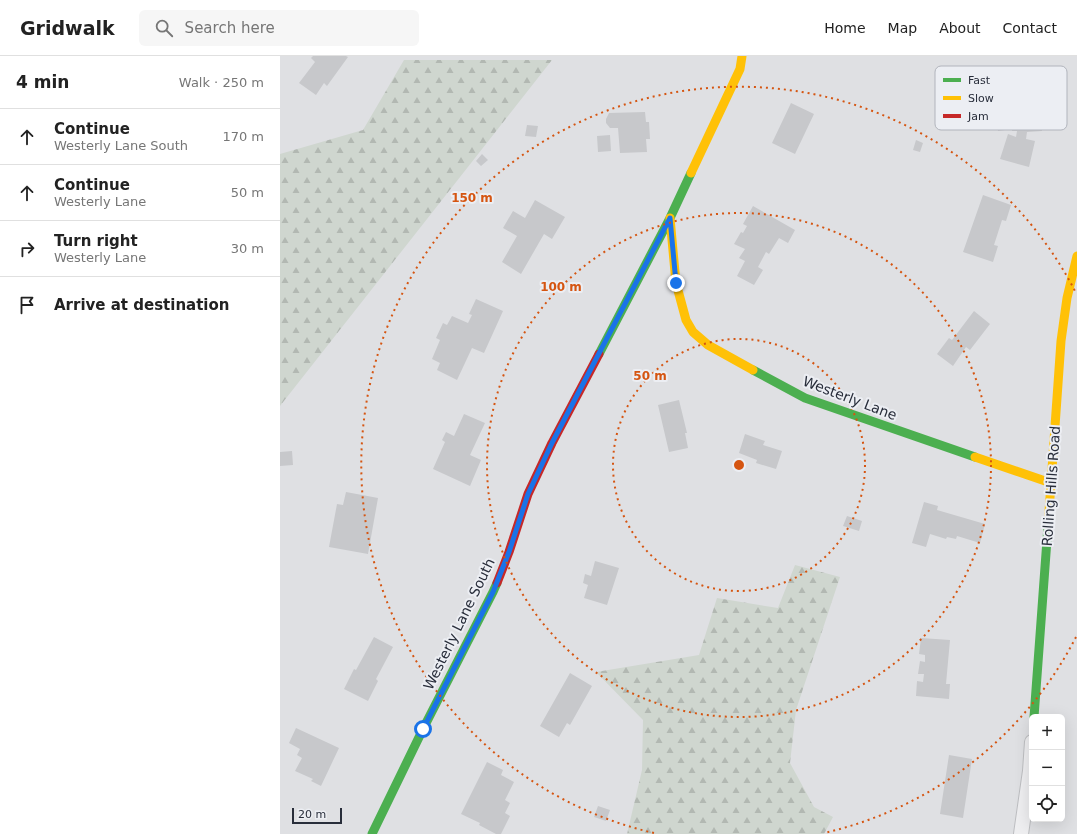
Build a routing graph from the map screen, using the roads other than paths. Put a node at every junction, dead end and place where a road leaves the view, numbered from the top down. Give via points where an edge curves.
1 (742, 56) edge
2 (670, 218) junction
3 (1077, 256) edge
4 (1051, 483) junction
5 (1034, 714) edge
6 (1031, 750) edge
7 (372, 834) edge
8 (1021, 834) edge

1 - 2 street via 740,68
2 - 4 street, Westerly Lane via 676,283 686,320 693,332 708,345 805,398
2 - 7 street, Westerly Lane South via 552,443 528,494 493,592
3 - 4 street, Rolling Hills Road via 1067,298 1061,341
4 - 5 street, Rolling Hills Road
6 - 8 street

